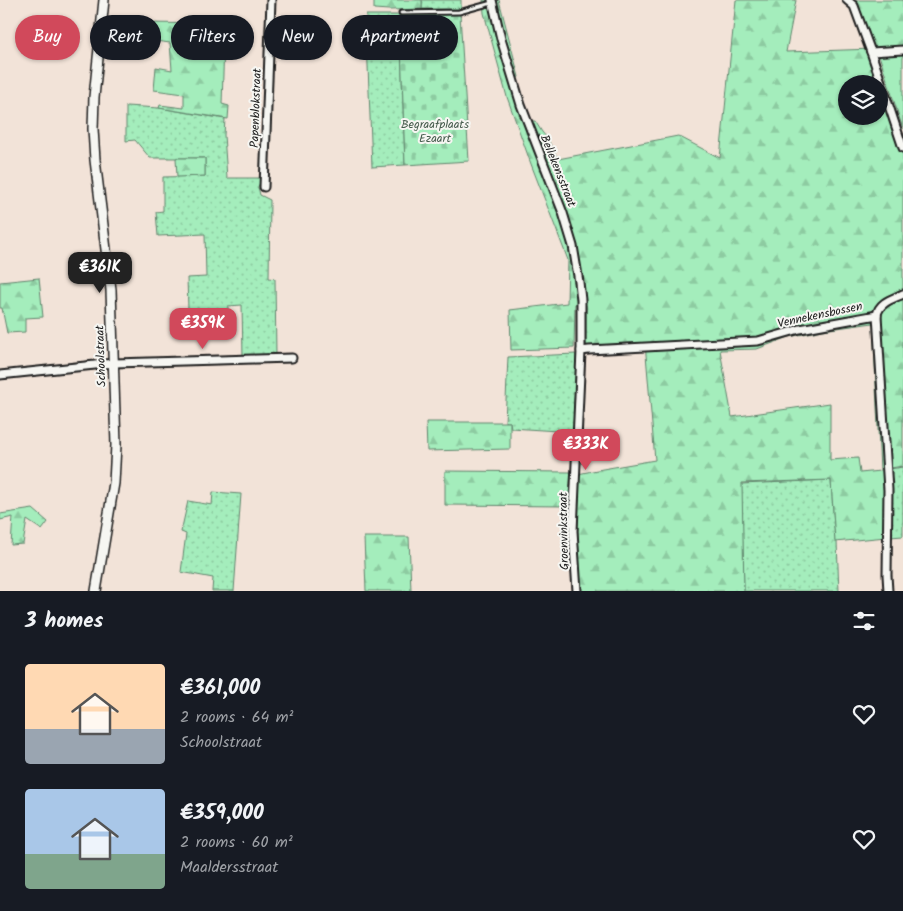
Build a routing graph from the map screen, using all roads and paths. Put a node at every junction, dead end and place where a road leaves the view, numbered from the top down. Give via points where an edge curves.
1 (104, 0) edge
2 (271, 0) edge
3 (849, 1) edge
4 (492, 2) edge
5 (400, 13) dead end
6 (903, 50) edge
7 (871, 52) junction
8 (903, 148) edge
9 (264, 187) dead end
10 (903, 294) edge
11 (877, 315) junction
12 (581, 351) junction
13 (292, 358) dead end
14 (114, 363) junction
15 (0, 374) edge
16 (96, 591) edge
17 (577, 591) edge
18 (888, 591) edge

1 - 14 street, Schoolstraat via 93,129 111,290
2 - 9 street, Papenblokstraat
3 - 7 street via 854,6
4 - 5 lane, Bellekensstraat via 459,12
4 - 12 street, Bellekensstraat via 521,105 573,246 581,300
6 - 7 street
7 - 8 street
10 - 11 street via 887,301
11 - 12 street, Vennekensbossen via 800,328 758,341
11 - 18 street, Vennekensbossen via 888,490
12 - 17 street, Groenvinkstraat via 573,531
13 - 14 street
14 - 15 street
14 - 16 street, Schoolstraat via 115,472

